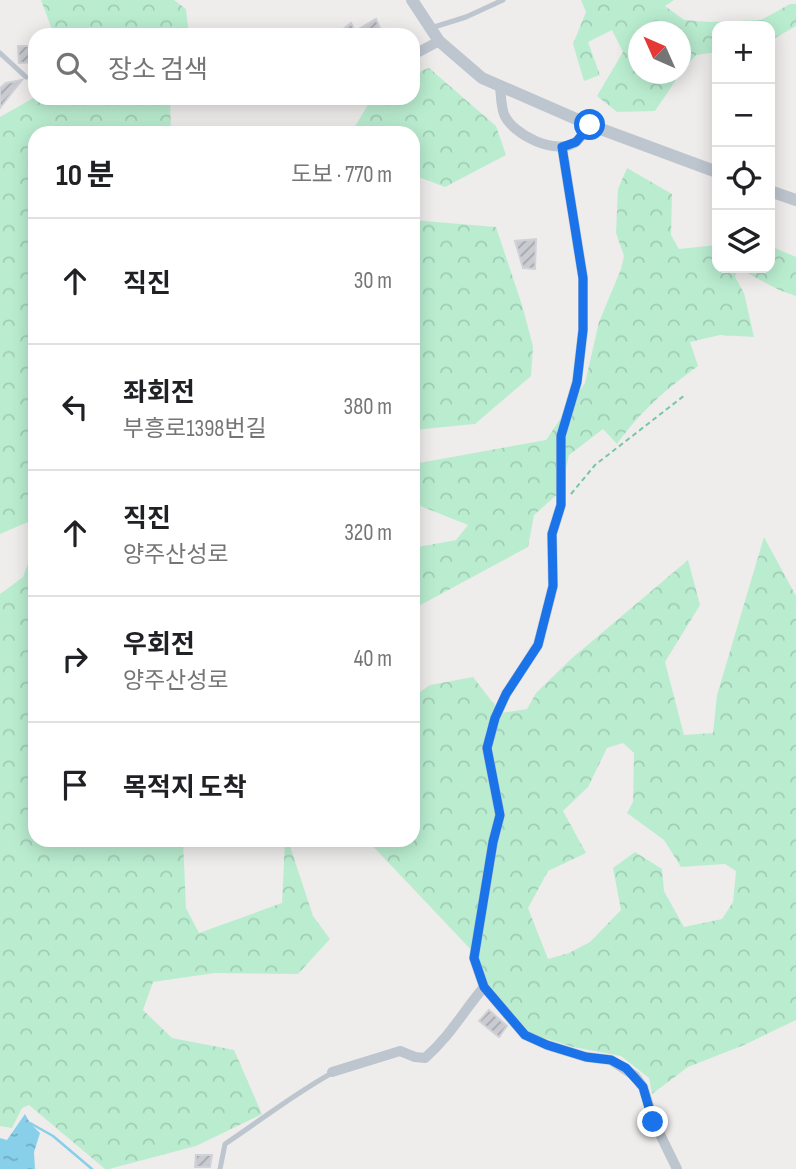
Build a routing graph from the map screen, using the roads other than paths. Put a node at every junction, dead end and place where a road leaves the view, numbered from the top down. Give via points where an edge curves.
1 (412, 0) edge
2 (503, 0) edge
3 (430, 28) junction
4 (439, 41) junction
5 (420, 51) edge
6 (0, 53) edge
7 (26, 77) dead end
8 (500, 86) junction
9 (590, 125) junction
10 (562, 147) junction
11 (712, 170) edge
12 (775, 193) edge
13 (796, 200) edge
14 (484, 987) junction
15 (332, 1072) joint
16 (220, 1169) edge
17 (677, 1169) edge

1 - 3 street
2 - 3 lane
3 - 4 street
4 - 5 street
4 - 8 street via 469,69
6 - 7 lane
8 - 9 street
8 - 10 street via 505,116 520,132 535,142
9 - 10 street via 576,142
9 - 11 street
10 - 14 street via 583,278 583,330 577,382 561,436 561,505 552,534 553,586 538,645 506,694 487,748 500,815 474,958
12 - 13 street
14 - 15 street via 451,1033 425,1058 400,1051
14 - 17 street via 525,1035 586,1057 611,1060 635,1076
15 - 16 lane via 225,1144

